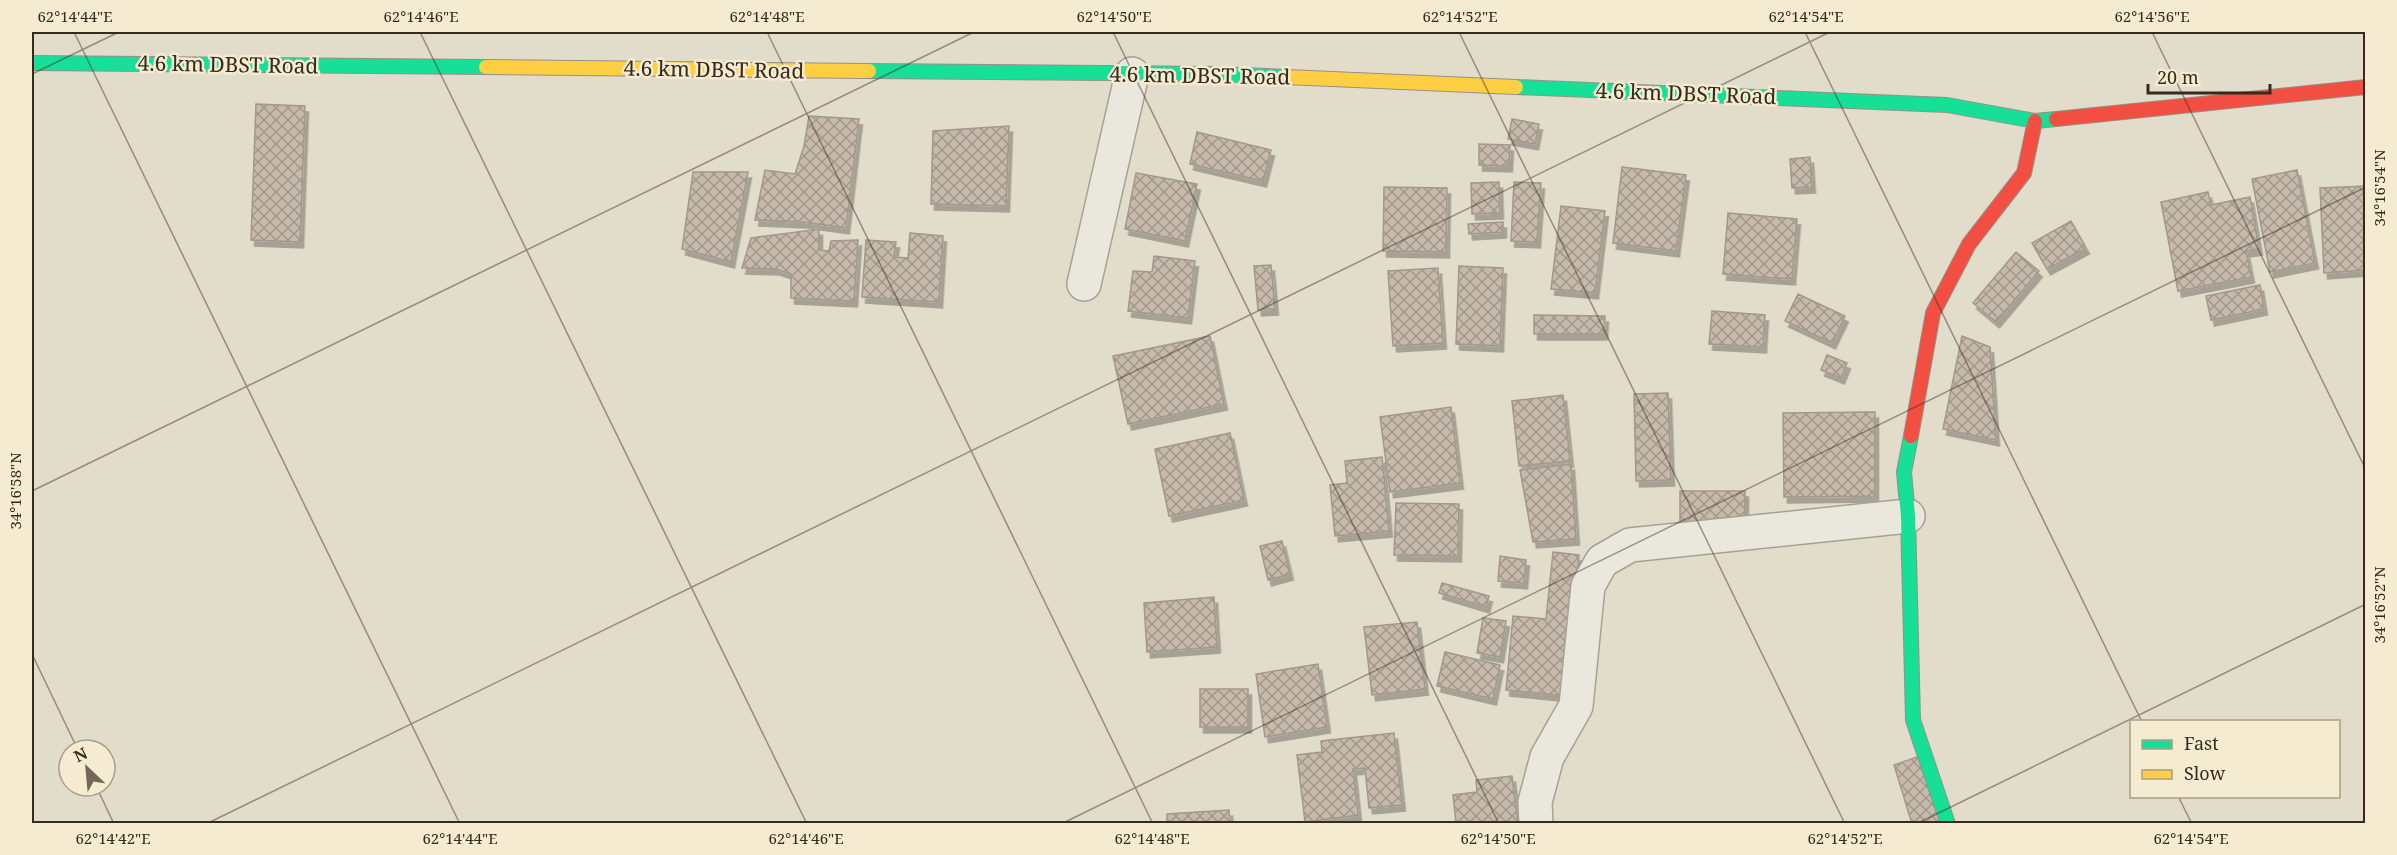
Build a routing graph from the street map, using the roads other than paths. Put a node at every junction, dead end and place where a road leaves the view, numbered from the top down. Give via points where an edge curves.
1 (32, 63) edge
2 (1132, 74) junction
3 (2366, 87) edge
4 (2035, 121) junction
5 (1084, 284) dead end
6 (1908, 516) junction
7 (1536, 824) edge
8 (1948, 824) edge

1 - 2 street, 4.6 km DBST Road
2 - 4 street, 4.6 km DBST Road via 1947,105
2 - 5 street
3 - 4 street, 4.6 km DBST Road
4 - 6 street via 2024,173 1969,244 1933,313 1904,472
6 - 7 street via 1630,545 1602,561 1588,586 1576,706 1547,756 1535,802
6 - 8 street via 1913,720

